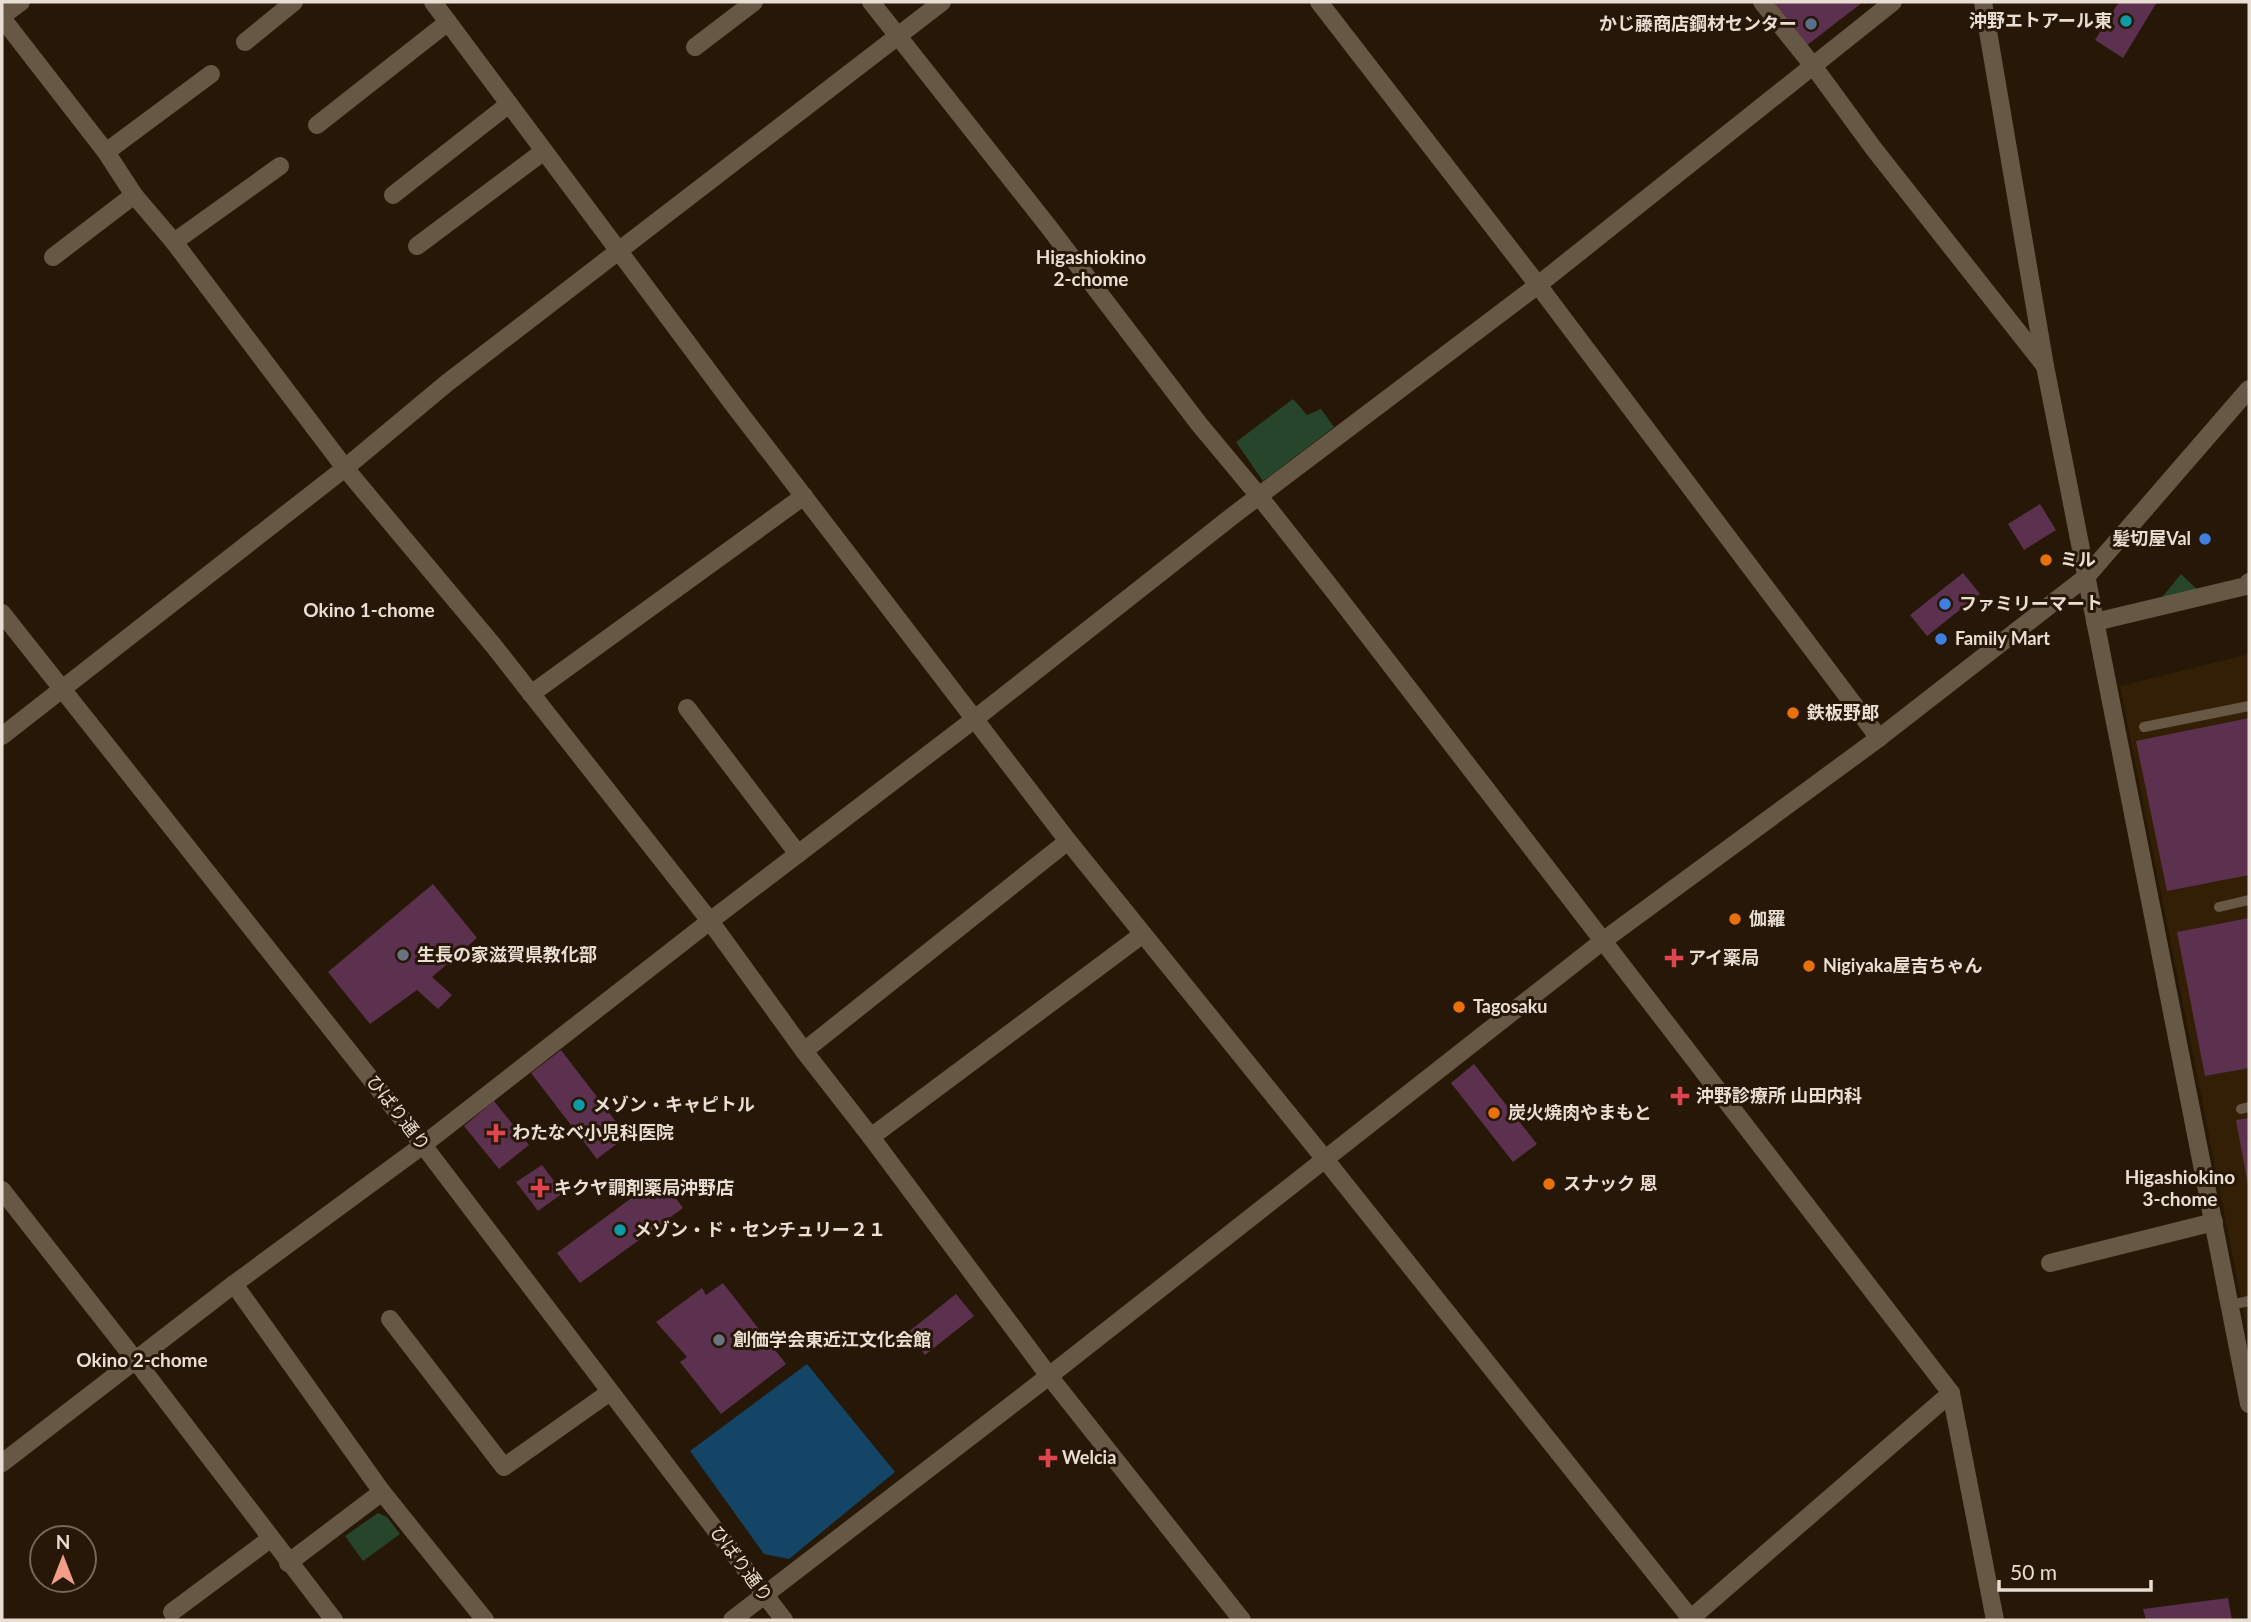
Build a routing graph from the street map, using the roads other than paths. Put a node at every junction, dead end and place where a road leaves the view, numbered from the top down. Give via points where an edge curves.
1 (20, 2) edge
2 (294, 2) edge
3 (433, 2) edge
4 (754, 2) edge
5 (871, 2) edge
6 (942, 2) edge
7 (1319, 2) edge
8 (1762, 2) edge
9 (1893, 2) edge
10 (1983, 2) edge
11 (2, 17) edge
12 (448, 22) junction
13 (899, 36) junction
14 (244, 42) dead end
15 (695, 47) dead end
16 (1814, 67) junction
17 (211, 74) dead end
18 (509, 104) junction
19 (317, 125) dead end
20 (544, 151) junction
21 (106, 152) junction
22 (280, 166) dead end
23 (134, 195) junction
24 (393, 195) dead end
25 (174, 242) junction
26 (417, 246) dead end
27 (618, 250) junction
28 (53, 257) dead end
29 (1538, 285) junction
30 (2045, 366) junction
31 (2249, 389) edge
32 (345, 468) junction
33 (804, 496) junction
34 (1259, 496) junction
35 (2086, 577) junction
36 (2248, 585) edge
37 (2, 613) edge
38 (2095, 622) junction
39 (61, 690) junction
40 (531, 694) junction
41 (2249, 706) edge
42 (687, 708) dead end
43 (975, 718) junction
44 (2144, 727) dead end
45 (2, 736) edge
46 (1879, 738) junction
47 (1069, 841) junction
48 (798, 854) junction
49 (2249, 900) edge
50 (2219, 906) dead end
51 (710, 921) junction
52 (1143, 934) junction
53 (1604, 940) junction
54 (804, 1051) junction
55 (871, 1137) junction
56 (423, 1144) junction
57 (1324, 1158) junction
58 (3, 1194) edge
59 (2214, 1222) junction
60 (2050, 1263) dead end
61 (234, 1284) junction
62 (2249, 1301) edge
63 (2230, 1305) junction
64 (390, 1319) dead end
65 (136, 1361) junction
66 (1049, 1376) junction
67 (610, 1392) junction
68 (1951, 1393) junction
69 (2249, 1404) edge
70 (2, 1463) edge
71 (382, 1492) junction
72 (270, 1539) junction
73 (288, 1563) junction
74 (764, 1595) junction
75 (172, 1612) dead end
76 (334, 1620) edge
77 (485, 1620) edge
78 (732, 1620) edge
79 (784, 1620) edge
80 (1242, 1620) edge
81 (1690, 1620) edge
82 (1995, 1620) edge

1 - 11 street
2 - 14 street
3 - 12 street
4 - 15 street
5 - 13 street
6 - 13 street
7 - 29 street
8 - 16 street
9 - 16 street
10 - 30 street
11 - 21 street
12 - 18 street
12 - 19 street
13 - 27 street
13 - 34 street
16 - 29 street
16 - 30 street
17 - 21 street
18 - 20 street
18 - 24 street
20 - 26 street
20 - 27 street
21 - 23 street
22 - 25 street
23 - 25 street
23 - 28 street
25 - 32 street
27 - 32 street
27 - 33 street
29 - 34 street
29 - 46 street
30 - 35 street
31 - 35 street
32 - 39 street
32 - 40 street
33 - 40 street
33 - 43 street
34 - 43 street
34 - 53 street
35 - 38 street
35 - 46 street
36 - 38 street
37 - 39 street, ひばり通り
38 - 59 street
39 - 45 street
39 - 56 street, ひばり通り
40 - 51 street
41 - 44 lane
42 - 48 street
43 - 47 street
43 - 48 street
46 - 53 street
47 - 52 street
47 - 54 street
48 - 51 street
49 - 50 lane
51 - 54 street
51 - 56 street
52 - 55 street
52 - 57 street
53 - 57 street
53 - 68 street
54 - 55 street
55 - 66 street
56 - 61 street
56 - 67 street, ひばり通り
57 - 66 street
57 - 81 street
58 - 65 street
59 - 60 street
59 - 63 street
61 - 65 street
61 - 71 street
62 - 63 lane
63 - 69 street
64 - 67 street via 504,1467
65 - 70 street
65 - 72 street
66 - 74 street
66 - 80 street
67 - 74 street, ひばり通り
68 - 81 street
68 - 82 street
71 - 73 street
71 - 77 street
72 - 73 street
72 - 75 street
73 - 76 street
74 - 78 street
74 - 79 street, ひばり通り

